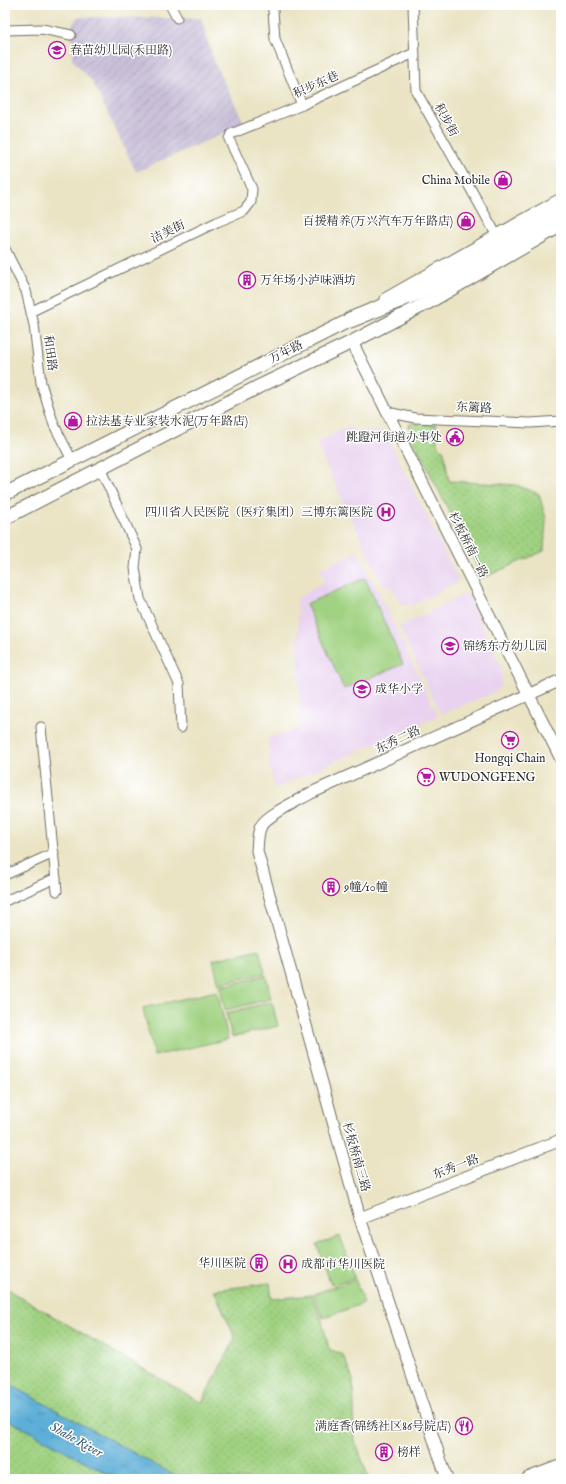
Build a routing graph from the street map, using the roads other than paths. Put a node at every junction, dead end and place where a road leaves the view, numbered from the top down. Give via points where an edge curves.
1 (170, 5) edge
2 (413, 5) edge
3 (273, 10) dead end
4 (177, 18) dead end
5 (5, 30) edge
6 (71, 35) dead end
7 (414, 53) junction
8 (302, 105) junction
9 (229, 139) joint
10 (561, 200) edge
11 (561, 213) edge
12 (561, 225) edge
13 (497, 236) junction
14 (5, 249) edge
15 (32, 311) junction
16 (350, 320) junction
17 (352, 342) junction
18 (387, 412) junction
19 (561, 421) edge
20 (72, 460) junction
21 (100, 468) junction
22 (5, 494) edge
23 (5, 518) edge
24 (561, 680) edge
25 (528, 694) junction
26 (41, 727) dead end
27 (181, 728) dead end
28 (561, 759) edge
29 (258, 837) joint
30 (54, 853) junction
31 (5, 875) edge
32 (56, 878) junction
33 (57, 891) dead end
34 (5, 901) edge
35 (561, 1140) edge
36 (360, 1218) junction
37 (561, 1467) edge
38 (447, 1479) edge
39 (529, 1479) edge

1 - 4 street
2 - 7 street, 积步街
3 - 8 street via 275,39
5 - 6 street via 42,29
7 - 8 street, 积步东巷
7 - 13 street, 积步街 via 416,92
8 - 9 street, 积步东巷 via 231,134
9 - 15 street, 洁美街 via 252,189 251,202 244,212 217,222
10 - 13 main road, 万年路
11 - 16 highway via 419,292
12 - 17 main road, 万年路 via 428,302
13 - 16 main road, 万年路
14 - 15 street, 和田路 via 26,291
15 - 20 street, 和田路 via 41,383 54,425
16 - 20 main road, 万年路
17 - 18 street, 杉板桥南一路
17 - 21 main road, 万年路
18 - 19 street, 东篱路 via 415,418 530,423
18 - 25 street, 杉板桥南一路
20 - 22 main road, 万年路
21 - 23 main road, 万年路
21 - 27 street via 137,549 135,568 140,599 180,684
24 - 25 street, 东秀二路
25 - 28 street, 杉板桥南一路
25 - 29 street, 东秀二路 via 311,793 274,814 261,825
26 - 30 street
29 - 36 street, 杉板桥南三路 via 257,851
30 - 31 street
30 - 32 street
32 - 33 street
32 - 34 street
35 - 36 street, 东秀一路
36 - 38 street, 杉板桥南三路
37 - 39 main road

